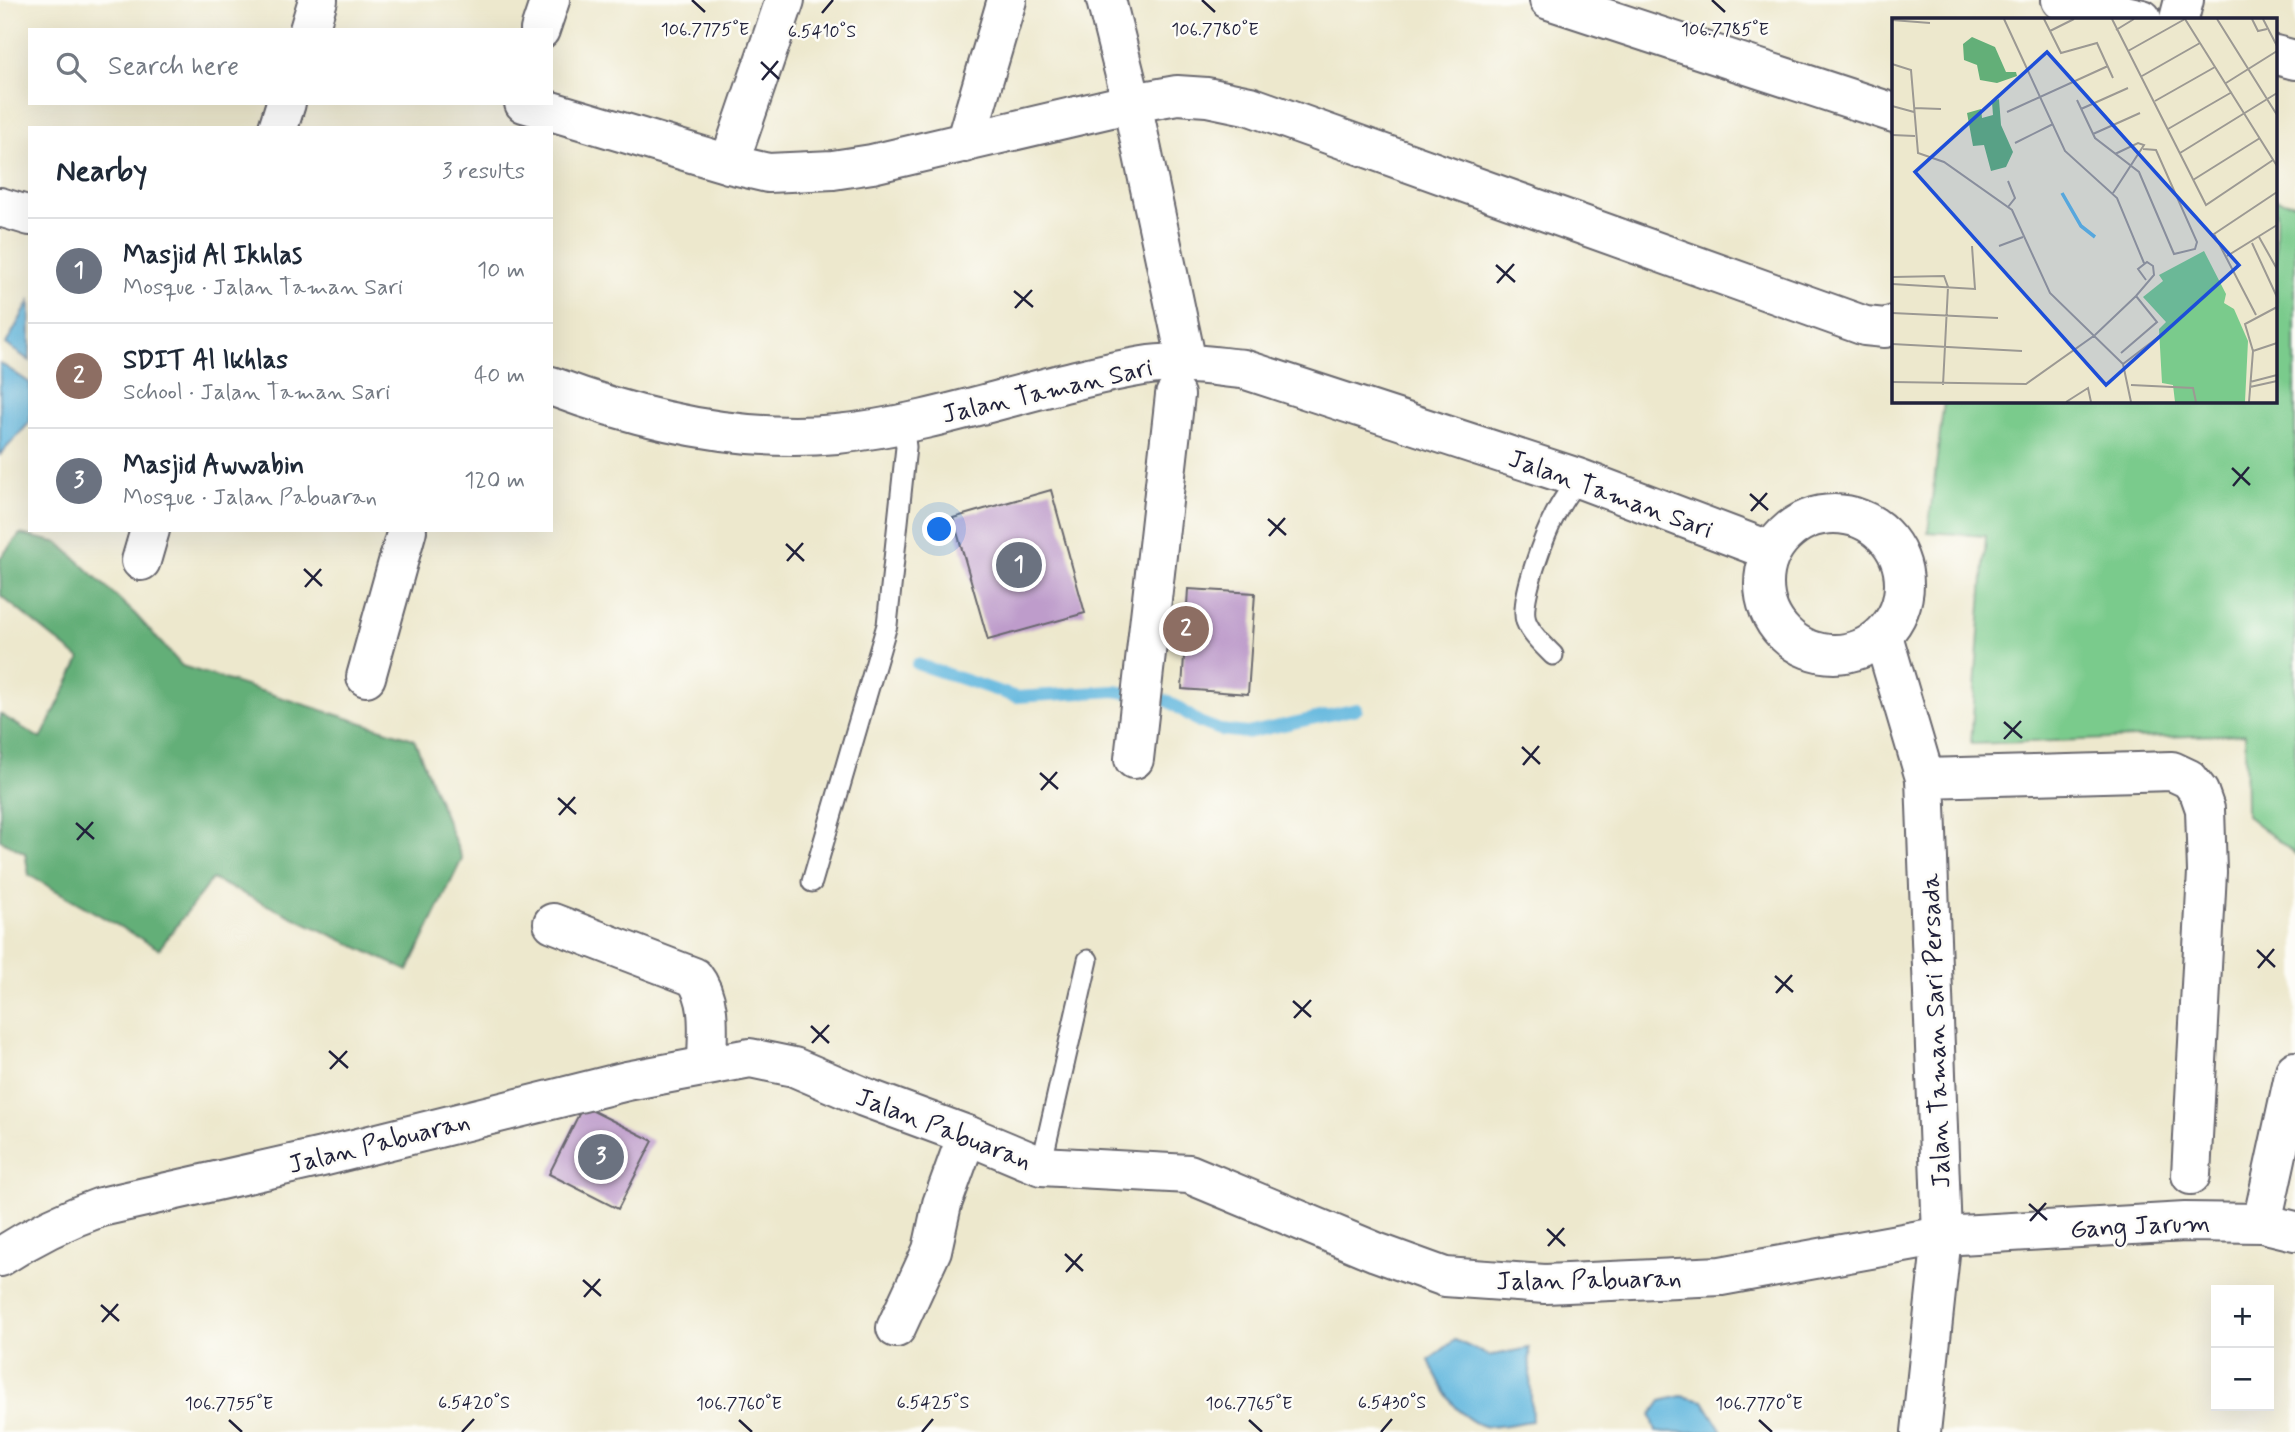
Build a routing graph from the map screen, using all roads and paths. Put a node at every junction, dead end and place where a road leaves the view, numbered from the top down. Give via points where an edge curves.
1 (318, 0) edge
2 (550, 0) edge
3 (785, 0) edge
4 (1007, 0) edge
5 (1106, 0) edge
6 (1549, 0) edge
7 (2061, 0) edge
8 (2184, 0) edge
9 (2138, 18) edge
10 (2179, 18) edge
11 (310, 28) edge
12 (541, 28) edge
13 (2278, 56) edge
14 (2295, 60) edge
15 (1132, 103) junction
16 (285, 105) edge
17 (531, 105) edge
18 (1892, 112) edge
19 (279, 126) edge
20 (965, 143) junction
21 (729, 164) junction
22 (0, 207) edge
23 (28, 215) edge
24 (1892, 326) edge
25 (1181, 379) junction
26 (553, 387) edge
27 (903, 422) junction
28 (1578, 478) junction
29 (406, 532) edge
30 (1771, 551) junction
31 (1883, 636) junction
32 (1553, 655) dead end
33 (366, 677) dead end
34 (1134, 759) dead end
35 (1925, 778) junction
36 (812, 882) dead end
37 (553, 923) dead end
38 (1088, 960) dead end
39 (708, 1065) junction
40 (2295, 1071) edge
41 (967, 1135) junction
42 (1041, 1166) junction
43 (2191, 1175) dead end
44 (2279, 1227) edge
45 (1942, 1237) junction
46 (0, 1257) edge
47 (896, 1328) dead end
48 (1921, 1432) edge

1 - 11 street
2 - 12 street
3 - 21 street
4 - 20 street
5 - 15 street
6 - 18 street
7 - 9 street
8 - 10 street
13 - 14 street
15 - 20 street
15 - 24 street via 1177,95 1250,106 1865,326
15 - 25 street
16 - 19 street
17 - 21 street
20 - 21 street via 833,170 768,173
22 - 23 street
25 - 27 street, Jalan Taman Sari via 1144,365
25 - 28 street, Jalan Taman Sari via 1243,369
25 - 34 street
26 - 27 street, Jalan Taman Sari via 686,425 774,437 839,434
27 - 36 lane via 906,447 887,625
28 - 30 street, Jalan Taman Sari
28 - 32 lane via 1557,510 1526,600 1525,618
29 - 33 street
30 - 31 street via 1763,575 1764,600 1774,623 1791,641 1813,652 1838,655 1862,650
30 - 31 street via 1788,530 1812,516 1839,513 1865,520 1888,537 1901,560 1905,587 1899,614
31 - 35 street, Jalan Taman Sari Persada
35 - 43 street via 2172,771 2189,779 2199,792 2205,810 2207,872
35 - 45 street, Jalan Taman Sari Persada
37 - 39 street via 694,977 706,1002
38 - 42 lane
39 - 41 street, Jalan Pabuaran via 750,1058 794,1067
39 - 46 street, Jalan Pabuaran via 101,1207 33,1235
40 - 44 street
41 - 42 street, Jalan Pabuaran
41 - 47 street via 942,1204 932,1250
42 - 45 street, Jalan Pabuaran via 1189,1174 1445,1276 1532,1283 1721,1276
44 - 45 street, Gang Jarum via 2185,1222
45 - 48 street, Jalan Taman Sari Persada

